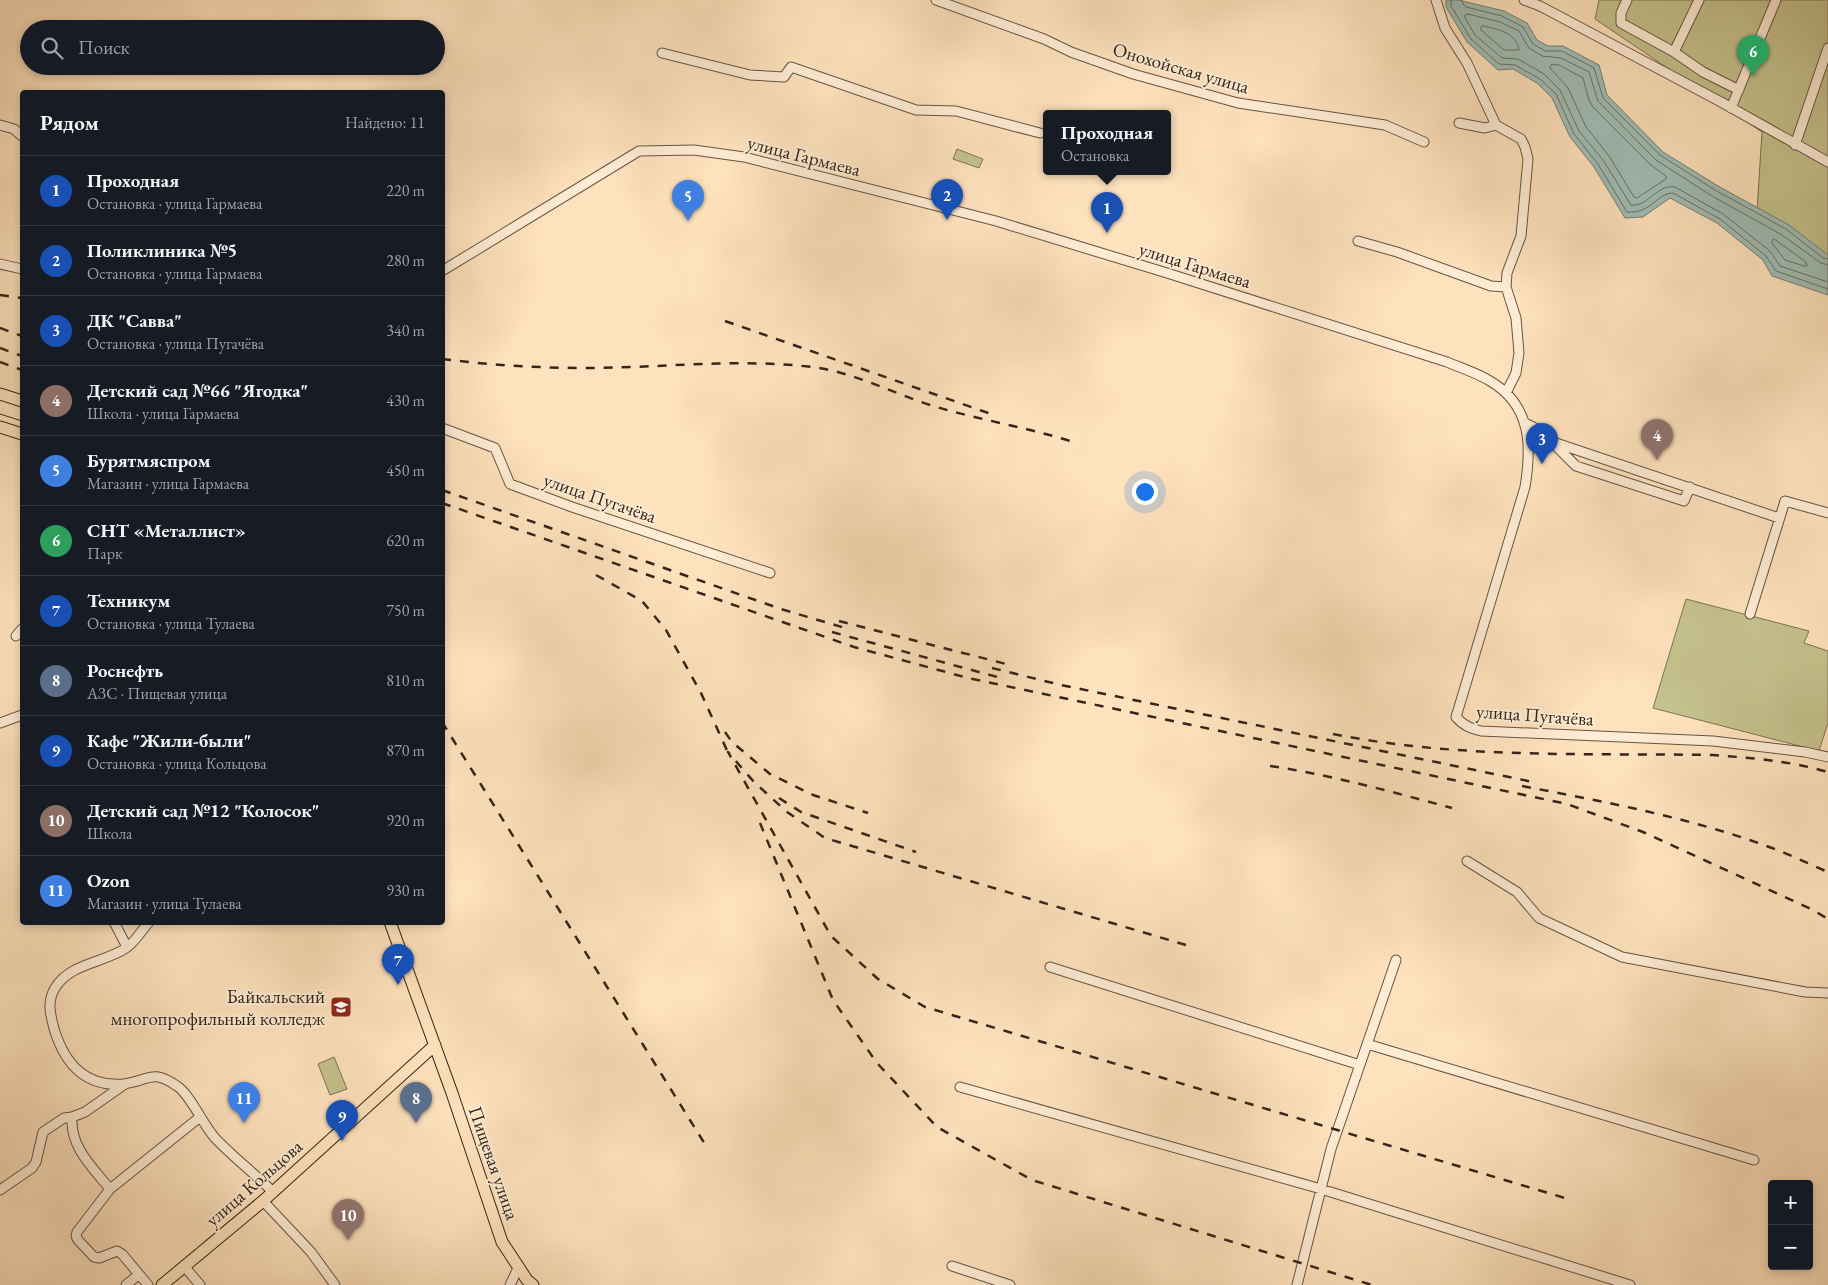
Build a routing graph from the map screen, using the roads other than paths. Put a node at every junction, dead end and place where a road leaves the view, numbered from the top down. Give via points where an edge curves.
1 (936, 0) edge
2 (1436, 0) edge
3 (1524, 0) edge
4 (1627, 0) edge
5 (1699, 0) edge
6 (1776, 0) edge
7 (1828, 48) edge
8 (1674, 52) junction
9 (662, 53) dead end
10 (1739, 90) junction
11 (1731, 108) junction
12 (1459, 124) dead end
13 (1496, 124) junction
14 (0, 125) edge
15 (1040, 133) dead end
16 (20, 134) edge
17 (1424, 142) dead end
18 (1795, 145) junction
19 (1828, 162) edge
20 (1358, 241) dead end
21 (0, 264) edge
22 (20, 269) edge
23 (445, 269) edge
24 (1506, 287) junction
25 (1506, 393) junction
26 (0, 394) edge
27 (20, 400) edge
28 (1525, 423) junction
29 (0, 427) edge
30 (445, 429) edge
31 (20, 433) edge
32 (1553, 442) junction
33 (1690, 488) junction
34 (1828, 513) edge
35 (1780, 518) junction
36 (770, 573) dead end
37 (1750, 614) dead end
38 (20, 715) edge
39 (0, 723) edge
40 (1828, 757) edge
41 (1467, 861) dead end
42 (116, 925) edge
43 (146, 925) edge
44 (391, 925) edge
45 (127, 947) junction
46 (1396, 960) dead end
47 (1050, 967) dead end
48 (1828, 993) edge
49 (1367, 1044) junction
50 (435, 1045) junction
51 (1360, 1065) junction
52 (125, 1084) junction
53 (960, 1087) dead end
54 (72, 1117) junction
55 (200, 1118) junction
56 (1754, 1160) dead end
57 (110, 1189) junction
58 (1321, 1189) junction
59 (0, 1190) edge
60 (273, 1192) junction
61 (263, 1201) junction
62 (184, 1266) junction
63 (519, 1266) junction
64 (952, 1266) dead end
65 (138, 1275) junction
66 (126, 1285) edge
67 (148, 1285) edge
68 (162, 1285) edge
69 (200, 1285) edge
70 (335, 1285) edge
71 (510, 1285) edge
72 (533, 1285) edge
73 (1010, 1285) edge
74 (1296, 1285) edge
75 (1630, 1285) edge

1 - 17 street, Онохойская улица via 1133,74 1238,103 1385,125
2 - 13 street via 1445,28 1467,63
3 - 11 street
4 - 8 street via 1621,13 1621,23
5 - 8 street
6 - 10 street
7 - 18 street
8 - 10 street via 1703,72
9 - 15 street via 750,76 784,77 791,67 916,110 956,112
10 - 11 street
11 - 18 street
12 - 13 street via 1485,128
13 - 24 street via 1521,139 1528,159 1521,236 1507,274
14 - 16 street
18 - 19 street
20 - 24 street via 1491,286
21 - 22 street
23 - 25 street, улица Гармаева via 639,152 694,150 744,157 996,221 1447,362 1490,381
24 - 25 street via 1516,318 1520,353 1516,374
25 - 28 street, улица Гармаева
26 - 27 main road
28 - 32 street, улица Гармаева
28 - 40 street, улица Пугачёва via 1529,451 1525,487 1456,717 1469,728 1481,731 1713,740
29 - 31 main road
30 - 36 street, улица Пугачёва via 495,448 510,484
32 - 33 street
32 - 33 street, улица Гармаева via 1576,466 1684,501
33 - 35 street
34 - 35 street via 1785,501
35 - 37 street
38 - 39 street
41 - 48 street via 1517,892 1539,918 1622,957 1806,992
42 - 45 street
43 - 45 street
44 - 50 main road, Пищевая улица
45 - 52 street via 67,974 54,989 49,1004 59,1043 76,1071 104,1084
46 - 49 street
47 - 51 street
49 - 51 street
49 - 56 street
50 - 60 main road, улица Кольцова
50 - 63 main road, Пищевая улица via 502,1242
51 - 58 street
52 - 54 street
52 - 55 street via 153,1076 167,1079 180,1087
53 - 58 street
54 - 57 street via 71,1130 76,1145
54 - 59 street via 64,1118 43,1132 32,1168
55 - 57 street
55 - 60 street via 213,1136
57 - 65 street via 76,1236 94,1257 117,1251 122,1254
58 - 74 street
58 - 75 street
60 - 61 main road, улица Кольцова
61 - 62 main road, улица Кольцова
61 - 70 street via 311,1252
62 - 68 main road, улица Кольцова
62 - 69 street
63 - 71 street
63 - 72 main road, Пищевая улица
64 - 73 street
65 - 66 street
65 - 67 street

